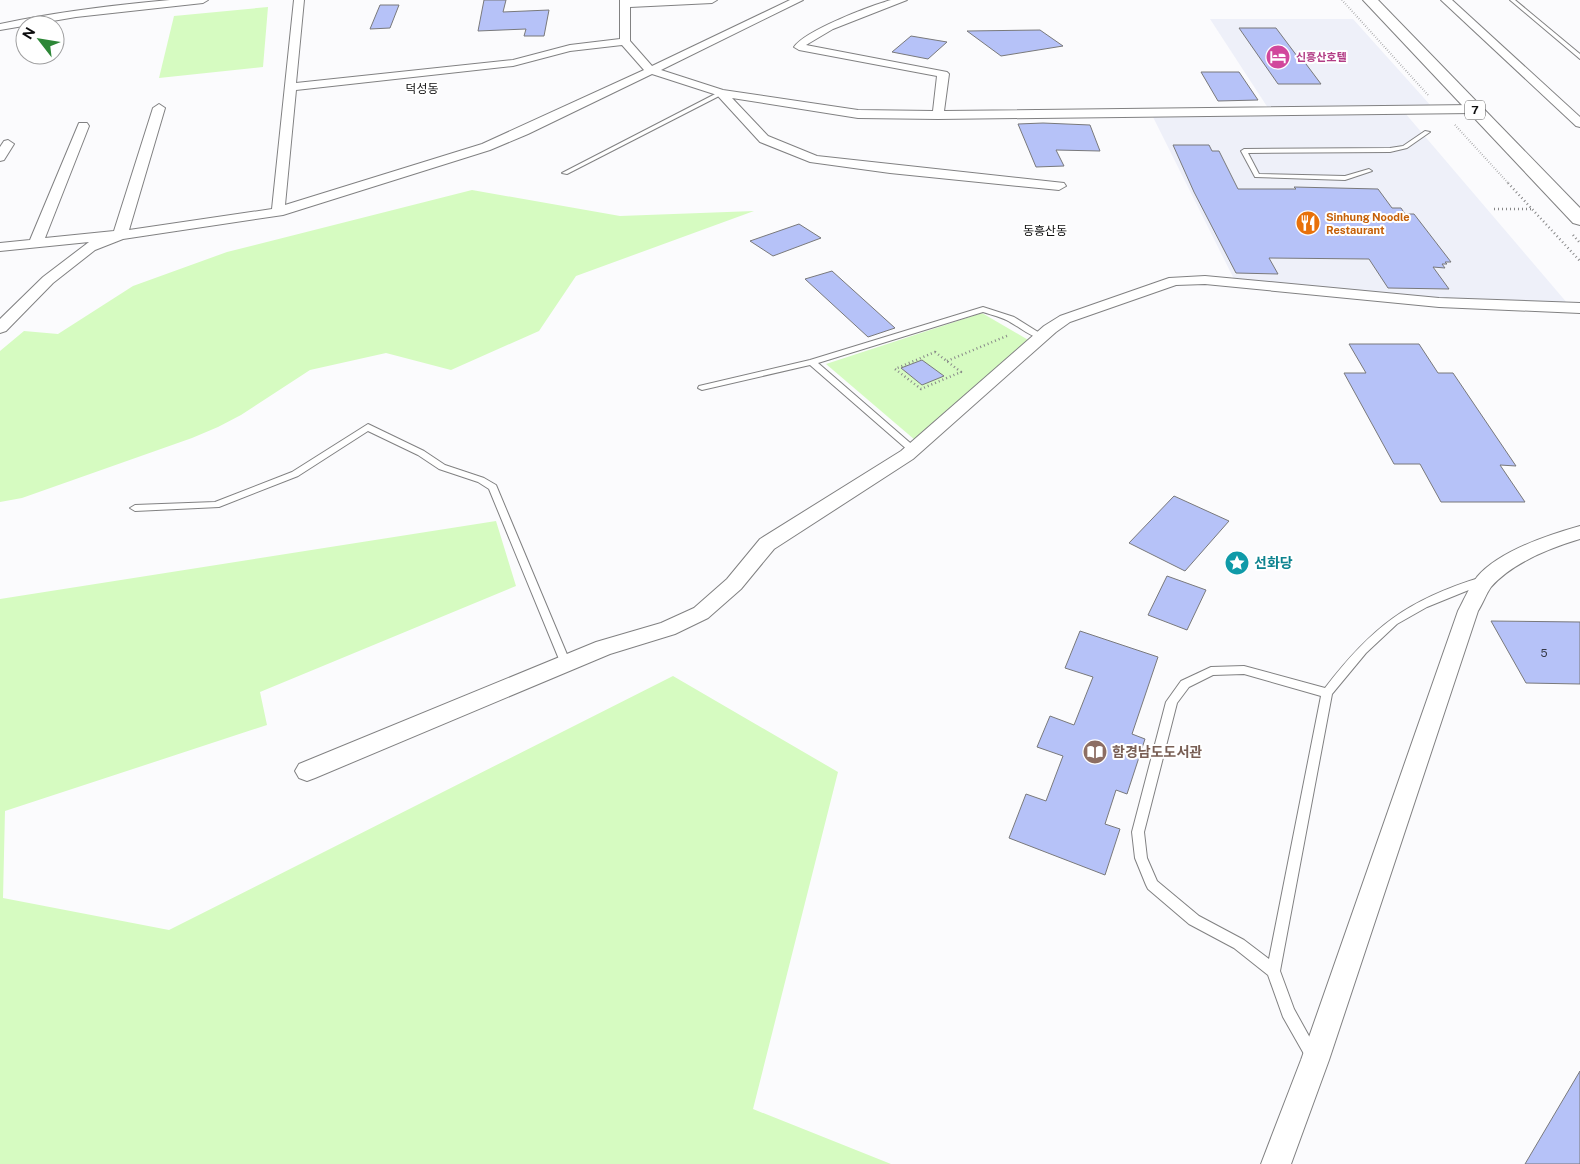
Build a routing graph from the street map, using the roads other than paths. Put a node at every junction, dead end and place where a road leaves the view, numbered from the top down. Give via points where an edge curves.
1 (104, 0) edge
2 (203, 0) edge
3 (299, 0) edge
4 (712, 0) edge
5 (798, 0) edge
6 (902, 0) edge
7 (1370, 0) edge
8 (1446, 0) edge
9 (1512, 0) edge
10 (626, 2) edge
11 (98, 10) junction
12 (0, 27) edge
13 (625, 42) junction
14 (1580, 56) edge
15 (650, 70) junction
16 (290, 86) junction
17 (721, 93) junction
18 (159, 108) dead end
19 (1474, 110) junction
20 (938, 115) junction
21 (1580, 123) edge
22 (83, 126) dead end
23 (1427, 132) dead end
24 (8, 144) dead end
25 (0, 157) edge
26 (1369, 171) dead end
27 (565, 173) dead end
28 (1059, 186) dead end
29 (278, 212) junction
30 (1580, 219) edge
31 (120, 235) junction
32 (36, 243) junction
33 (0, 247) edge
34 (1580, 308) edge
35 (0, 328) edge
36 (1042, 337) junction
37 (812, 362) junction
38 (702, 388) dead end
39 (913, 450) junction
40 (135, 508) dead end
41 (1580, 532) edge
42 (1486, 580) junction
43 (566, 664) junction
44 (1327, 693) junction
45 (307, 771) dead end
46 (1273, 971) junction
47 (1315, 1060) junction
48 (1281, 1161) edge

1 - 11 street
2 - 11 street
3 - 16 street
4 - 10 street
5 - 15 street
6 - 20 street via 828,27 799,47 943,74
7 - 19 highway, 7
8 - 21 street
9 - 14 lane
10 - 13 street
11 - 12 street
13 - 15 street
13 - 16 street via 570,48 513,63
15 - 17 street
15 - 29 street via 495,144
16 - 29 street
17 - 20 street via 840,112
17 - 27 lane
17 - 28 street via 764,139 814,158
18 - 31 street
19 - 20 street
19 - 30 highway, 7
22 - 32 street
23 - 26 lane via 1405,147 1390,150 1244,151 1257,176 1345,178
24 - 25 street
29 - 31 street
31 - 32 street
31 - 35 street via 90,248 48,280
32 - 33 street
34 - 36 street via 1446,304 1205,280 1174,281 1058,322
36 - 37 lane via 1011,319 983,309
36 - 39 street
37 - 38 lane
37 - 39 lane
39 - 43 street via 768,544 734,584 700,613 668,629 603,648
40 - 43 lane via 216,505 295,474 368,426 421,453 442,468 494,487
41 - 42 street via 1540,546
42 - 44 lane via 1405,614 1379,634
42 - 47 street via 1460,631
43 - 45 street
44 - 46 lane
44 - 46 lane via 1244,670 1211,671 1185,684 1172,702 1138,832 1141,858 1152,885 1194,920 1239,944
46 - 47 lane via 1288,1012
47 - 48 street

